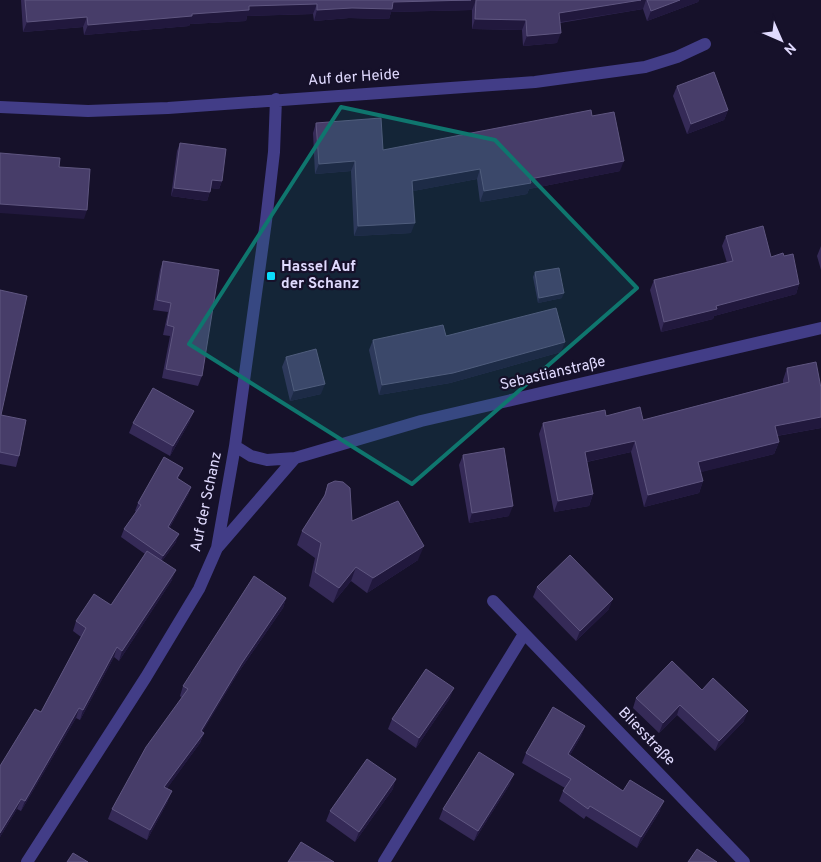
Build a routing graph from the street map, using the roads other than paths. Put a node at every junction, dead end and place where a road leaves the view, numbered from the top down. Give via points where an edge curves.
1 (705, 44) dead end
2 (276, 99) junction
3 (0, 108) edge
4 (821, 328) edge
5 (235, 446) junction
6 (295, 458) junction
7 (217, 548) junction
8 (493, 601) dead end
9 (524, 634) junction
10 (26, 862) edge
11 (384, 862) edge
12 (744, 862) edge

1 - 2 street, Auf der Heide via 645,67 615,73 535,82
2 - 3 street, Auf der Heide via 88,111
2 - 5 street, Auf der Schanz via 271,181
4 - 6 street, Sebastianstraße via 420,421
5 - 6 street, Sebastianstraße via 251,456 267,460
5 - 7 street, Auf der Schanz
6 - 7 street
7 - 10 street, Auf der Schanz via 199,589 175,629
8 - 9 street, Bliesstraße
9 - 11 street
9 - 12 street, Bliesstraße

